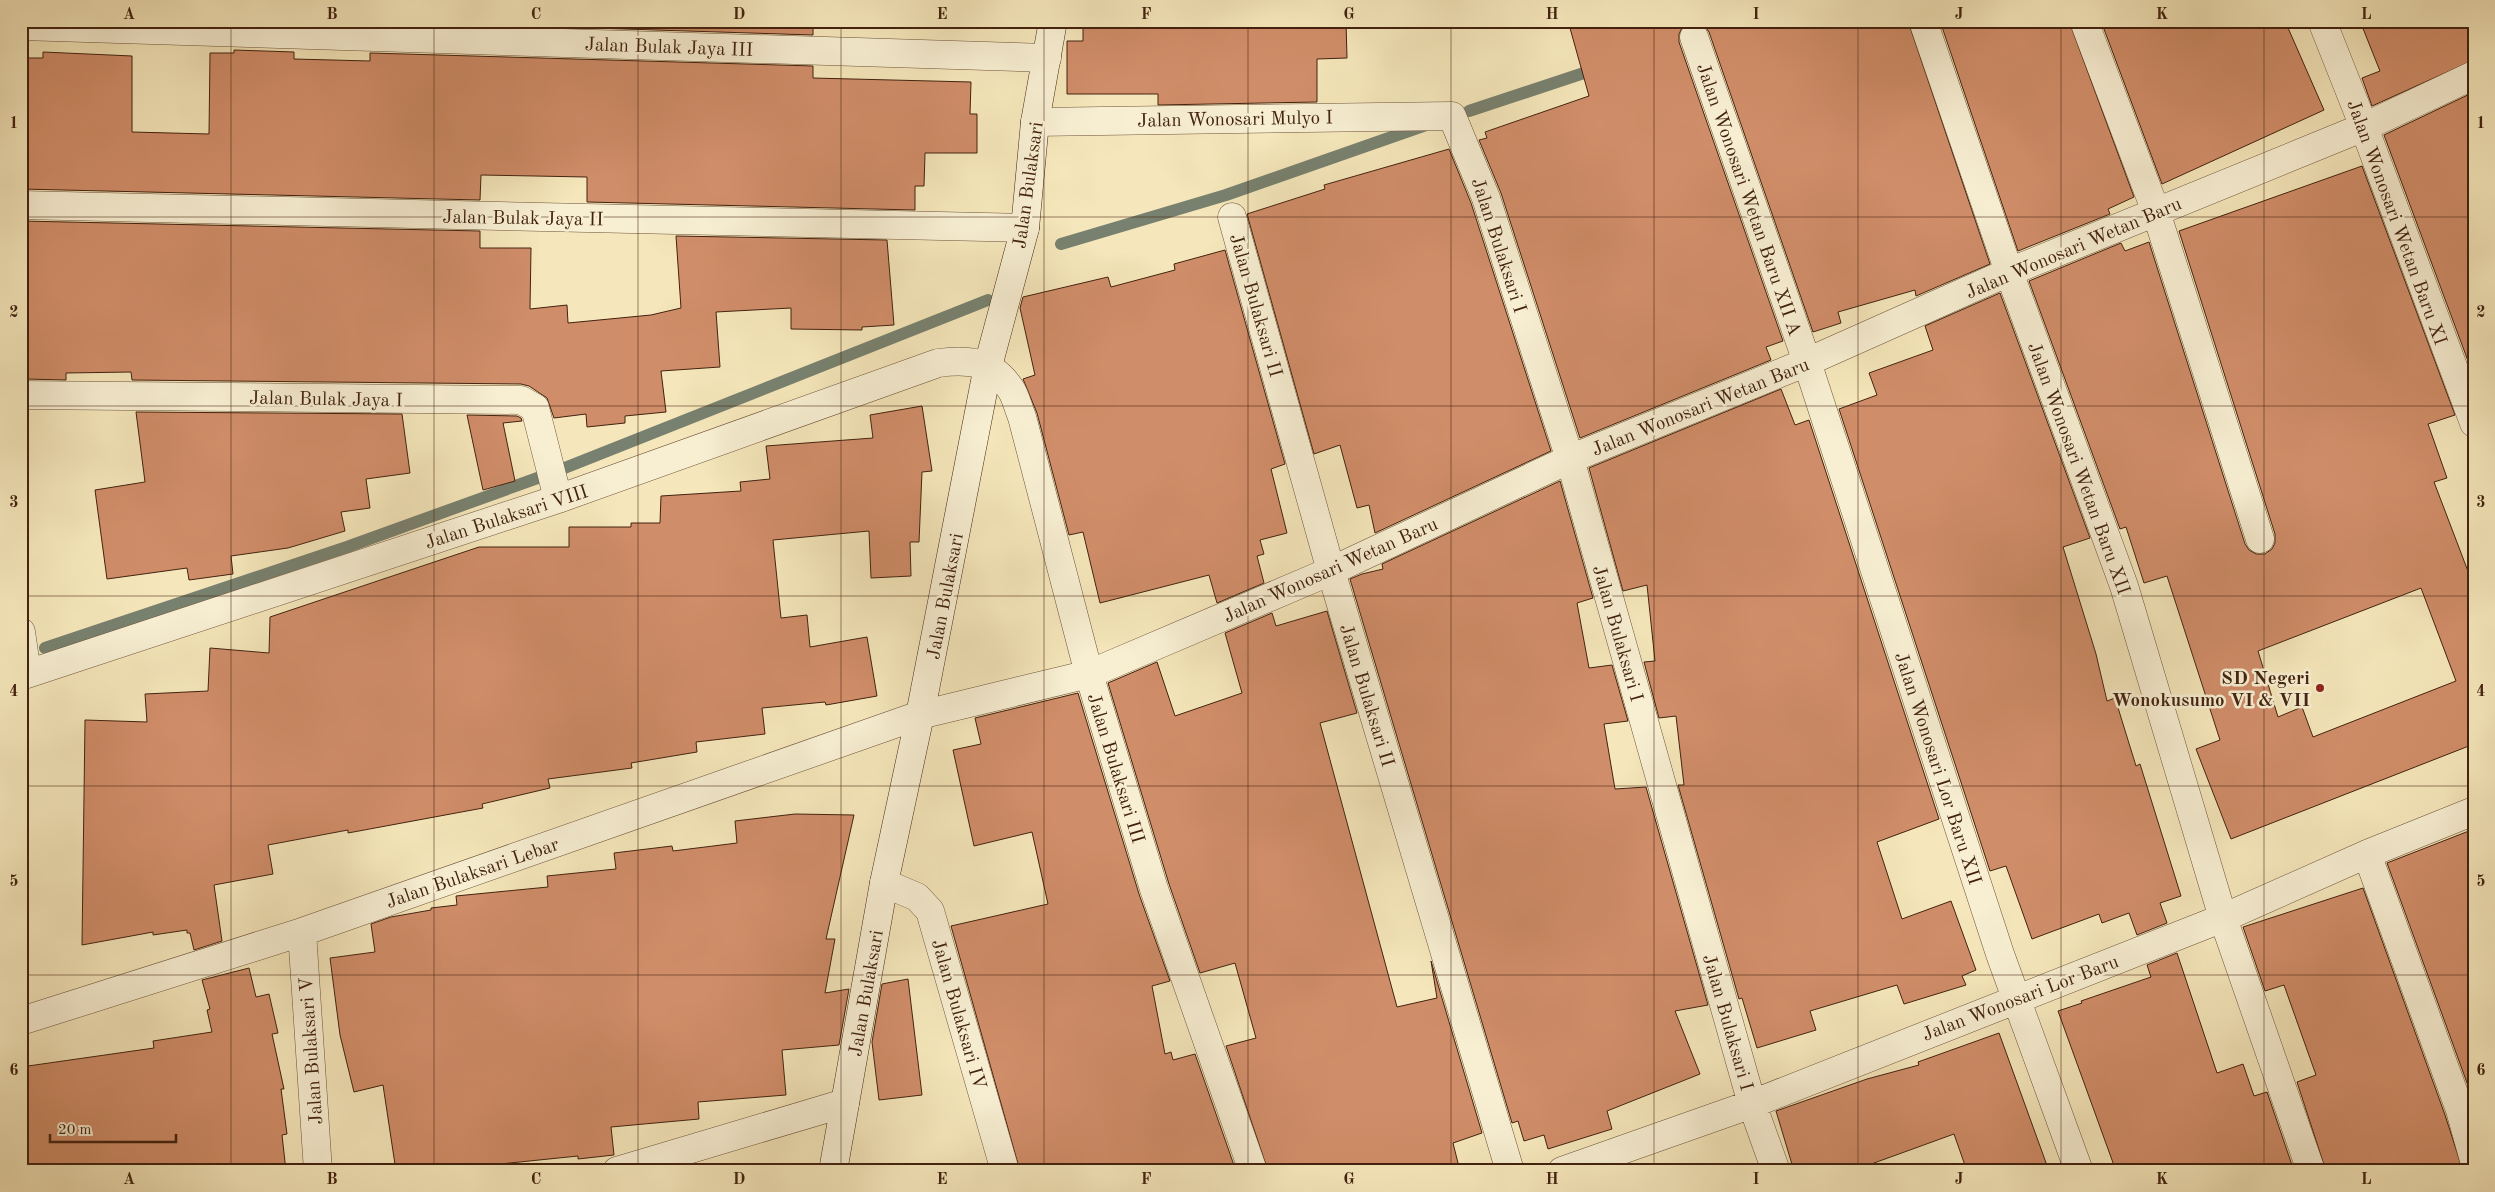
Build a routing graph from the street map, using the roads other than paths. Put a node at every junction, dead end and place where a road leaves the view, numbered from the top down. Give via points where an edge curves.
1 (1053, 21) edge
2 (1923, 21) edge
3 (2084, 21) edge
4 (2322, 21) edge
5 (21, 26) edge
6 (1694, 36) dead end
7 (1046, 58) junction
8 (2474, 75) edge
9 (1435, 115) joint
10 (1035, 122) junction
11 (2364, 127) junction
12 (21, 205) edge
13 (2156, 212) junction
14 (1232, 217) dead end
15 (1025, 228) junction
16 (2009, 272) junction
17 (1807, 362) junction
18 (988, 366) junction
19 (21, 395) edge
20 (2474, 423) edge
21 (1570, 459) junction
22 (554, 479) junction
23 (2260, 539) dead end
24 (1331, 571) junction
25 (21, 632) edge
26 (24, 674) edge
27 (1089, 674) junction
28 (920, 715) junction
29 (2474, 811) edge
30 (2367, 854) junction
31 (884, 883) junction
32 (2223, 918) junction
33 (302, 932) junction
34 (2016, 998) junction
35 (21, 1021) edge
36 (845, 1103) junction
37 (1752, 1104) junction
38 (2474, 1160) edge
39 (318, 1171) edge
40 (617, 1171) edge
41 (832, 1171) edge
42 (1005, 1171) edge
43 (1253, 1171) edge
44 (1510, 1171) edge
45 (1562, 1171) edge
46 (1776, 1171) edge
47 (2079, 1171) edge
48 (2312, 1171) edge

1 - 7 street, Jalan Bulaksari
2 - 16 street, Jalan Wonosari Wetan Baru XII
3 - 13 street
4 - 11 street, Jalan Wonosari Wetan Baru XI
5 - 7 street, Jalan Bulak Jaya III
6 - 17 street, Jalan Wonosari Wetan Baru XII A
7 - 10 street, Jalan Bulaksari
8 - 11 street, Jalan Wonosari Wetan Baru
9 - 10 street, Jalan Wonosari Mulyo I
9 - 21 street, Jalan Bulaksari I via 1452,116 1470,156
10 - 15 street, Jalan Bulaksari
11 - 13 street, Jalan Wonosari Wetan Baru
11 - 20 street, Jalan Wonosari Wetan Baru XI
12 - 15 street, Jalan Bulak Jaya II
13 - 16 street, Jalan Wonosari Wetan Baru
13 - 23 street
14 - 24 street, Jalan Bulaksari II
15 - 18 street, Jalan Bulaksari
16 - 17 street, Jalan Wonosari Wetan Baru
16 - 32 street, Jalan Wonosari Wetan Baru XII via 2124,586
17 - 21 street, Jalan Wonosari Wetan Baru
17 - 34 street, Jalan Wonosari Lor Baru XII
18 - 22 street, Jalan Bulaksari VIII via 963,359 938,363
18 - 27 street, Jalan Bulaksari III via 1011,388 1022,417
18 - 28 street, Jalan Bulaksari
19 - 22 street, Jalan Bulak Jaya I via 521,400 535,408
21 - 24 street, Jalan Wonosari Wetan Baru
21 - 37 street, Jalan Bulaksari I
22 - 26 street, Jalan Bulaksari VIII
24 - 27 street, Jalan Wonosari Wetan Baru
24 - 44 street, Jalan Bulaksari II
25 - 26 street
27 - 28 street, Jalan Wonosari Wetan Baru
27 - 43 street, Jalan Bulaksari III via 1154,889
28 - 31 street, Jalan Bulaksari
28 - 33 street, Jalan Bulaksari Lebar
29 - 30 street, Jalan Wonosari Lor Baru
30 - 32 street, Jalan Wonosari Lor Baru
30 - 38 street via 2460,1110
31 - 36 street, Jalan Bulaksari
31 - 42 street, Jalan Bulaksari IV via 921,899 930,911
32 - 34 street, Jalan Wonosari Lor Baru
32 - 48 street, Jalan Wonosari Wetan Baru XII
33 - 35 street, Jalan Bulaksari Lebar
33 - 39 street, Jalan Bulaksari V
34 - 37 street, Jalan Wonosari Lor Baru
34 - 47 street, Jalan Wonosari Lor Baru XII
36 - 40 street
36 - 41 street, Jalan Bulaksari
37 - 45 street, Jalan Wonosari Lor Baru
37 - 46 street, Jalan Bulaksari I

